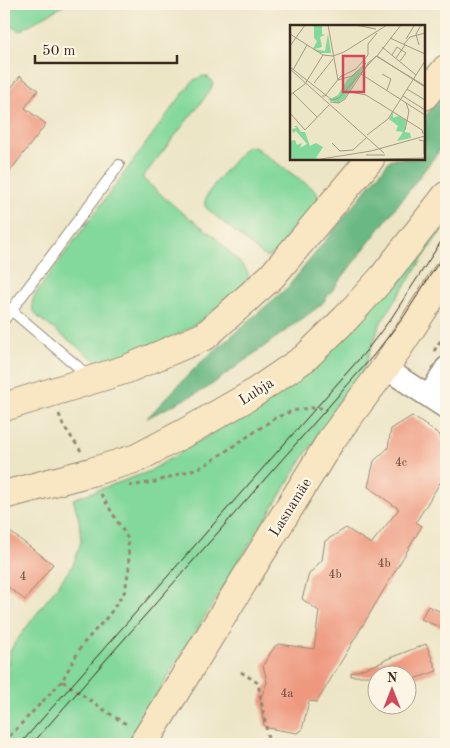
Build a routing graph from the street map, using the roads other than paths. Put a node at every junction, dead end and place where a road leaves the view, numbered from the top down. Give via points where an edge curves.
1 (446, 69) edge
2 (425, 95) edge
3 (369, 160) edge
4 (119, 166) dead end
5 (446, 196) edge
6 (446, 275) edge
7 (11, 310) junction
8 (4, 320) edge
9 (438, 362) edge
10 (385, 368) junction
11 (91, 380) junction
12 (428, 396) junction
13 (4, 407) edge
14 (446, 408) edge
15 (4, 495) edge
16 (136, 735) edge

1 - 2 street
3 - 11 street via 272,276 205,336 127,369
4 - 7 lane
5 - 15 street, Lubja via 383,277 346,318 305,358 251,395 136,458
6 - 10 street, Lasnamäe
7 - 8 lane
7 - 11 lane
9 - 12 street
10 - 12 street
10 - 16 street, Lasnamäe via 331,440
11 - 13 street
12 - 14 street

